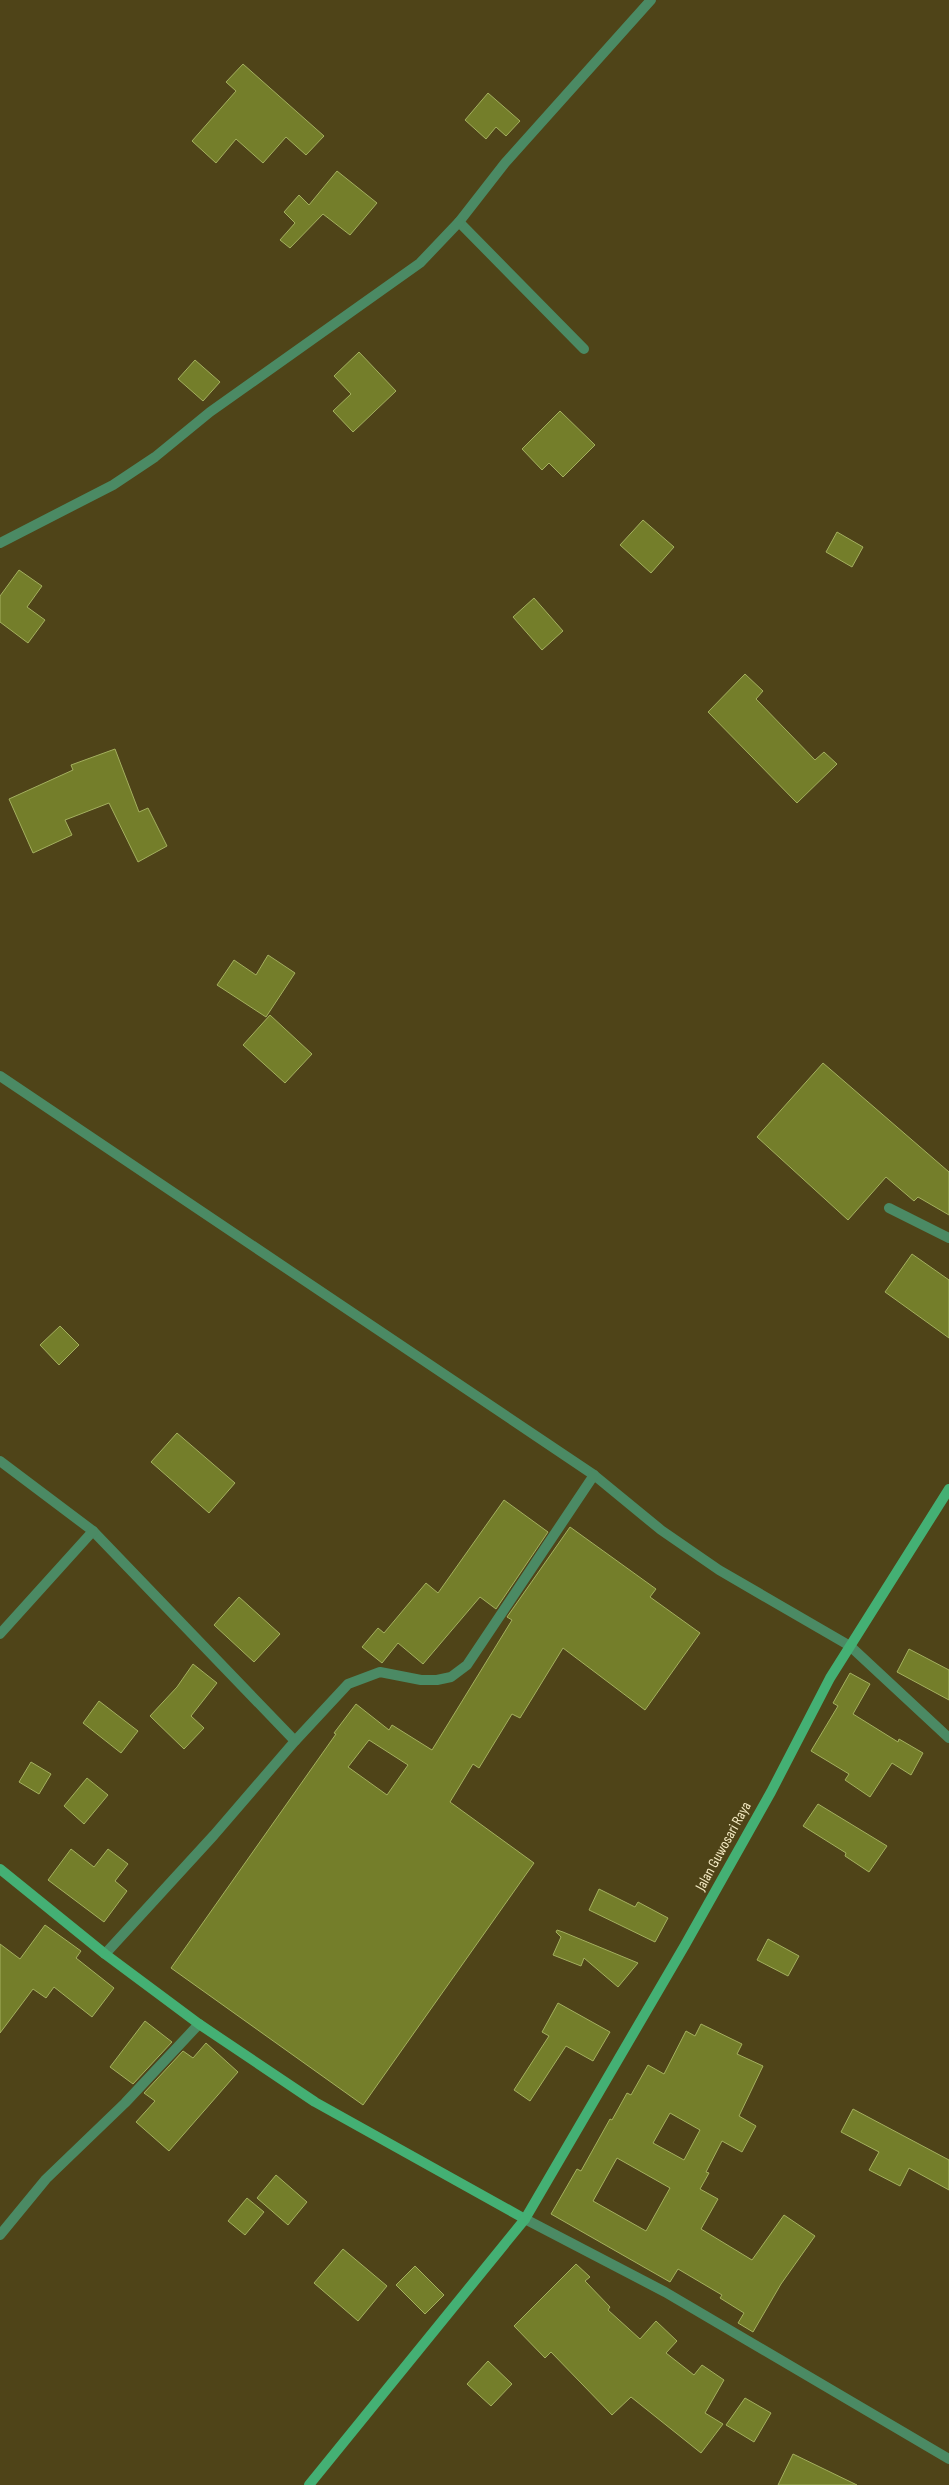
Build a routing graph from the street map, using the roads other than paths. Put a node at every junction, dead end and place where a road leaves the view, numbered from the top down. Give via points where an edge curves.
1 (652, 0) edge
2 (459, 222) junction
3 (584, 349) dead end
4 (0, 543) edge
5 (0, 1076) edge
6 (889, 1208) dead end
7 (949, 1238) edge
8 (0, 1461) edge
9 (594, 1475) junction
10 (949, 1490) edge
11 (93, 1531) junction
12 (0, 1634) edge
13 (850, 1646) junction
14 (949, 1738) edge
15 (295, 1741) junction
16 (0, 1869) edge
17 (105, 1954) junction
18 (199, 2024) junction
19 (525, 2219) junction
20 (0, 2235) edge
21 (949, 2459) edge
22 (309, 2485) edge

1 - 2 street via 505,163
2 - 3 street
2 - 4 street via 420,263 210,412 154,457 112,485
5 - 9 street
6 - 7 street
8 - 11 street
9 - 13 street via 661,1530 713,1566
9 - 15 street via 467,1665 451,1677 437,1680 380,1672 365,1676 348,1684
10 - 13 street, Jalan Guwosari Raya
11 - 12 street
11 - 15 street
13 - 14 street
13 - 19 street, Jalan Guwosari Raya via 685,1945
15 - 17 street
16 - 17 street
17 - 18 street
18 - 19 street via 315,2102
18 - 20 street via 125,2103 46,2179
19 - 21 street via 665,2292
19 - 22 street, Jalan Guwosari Raya

